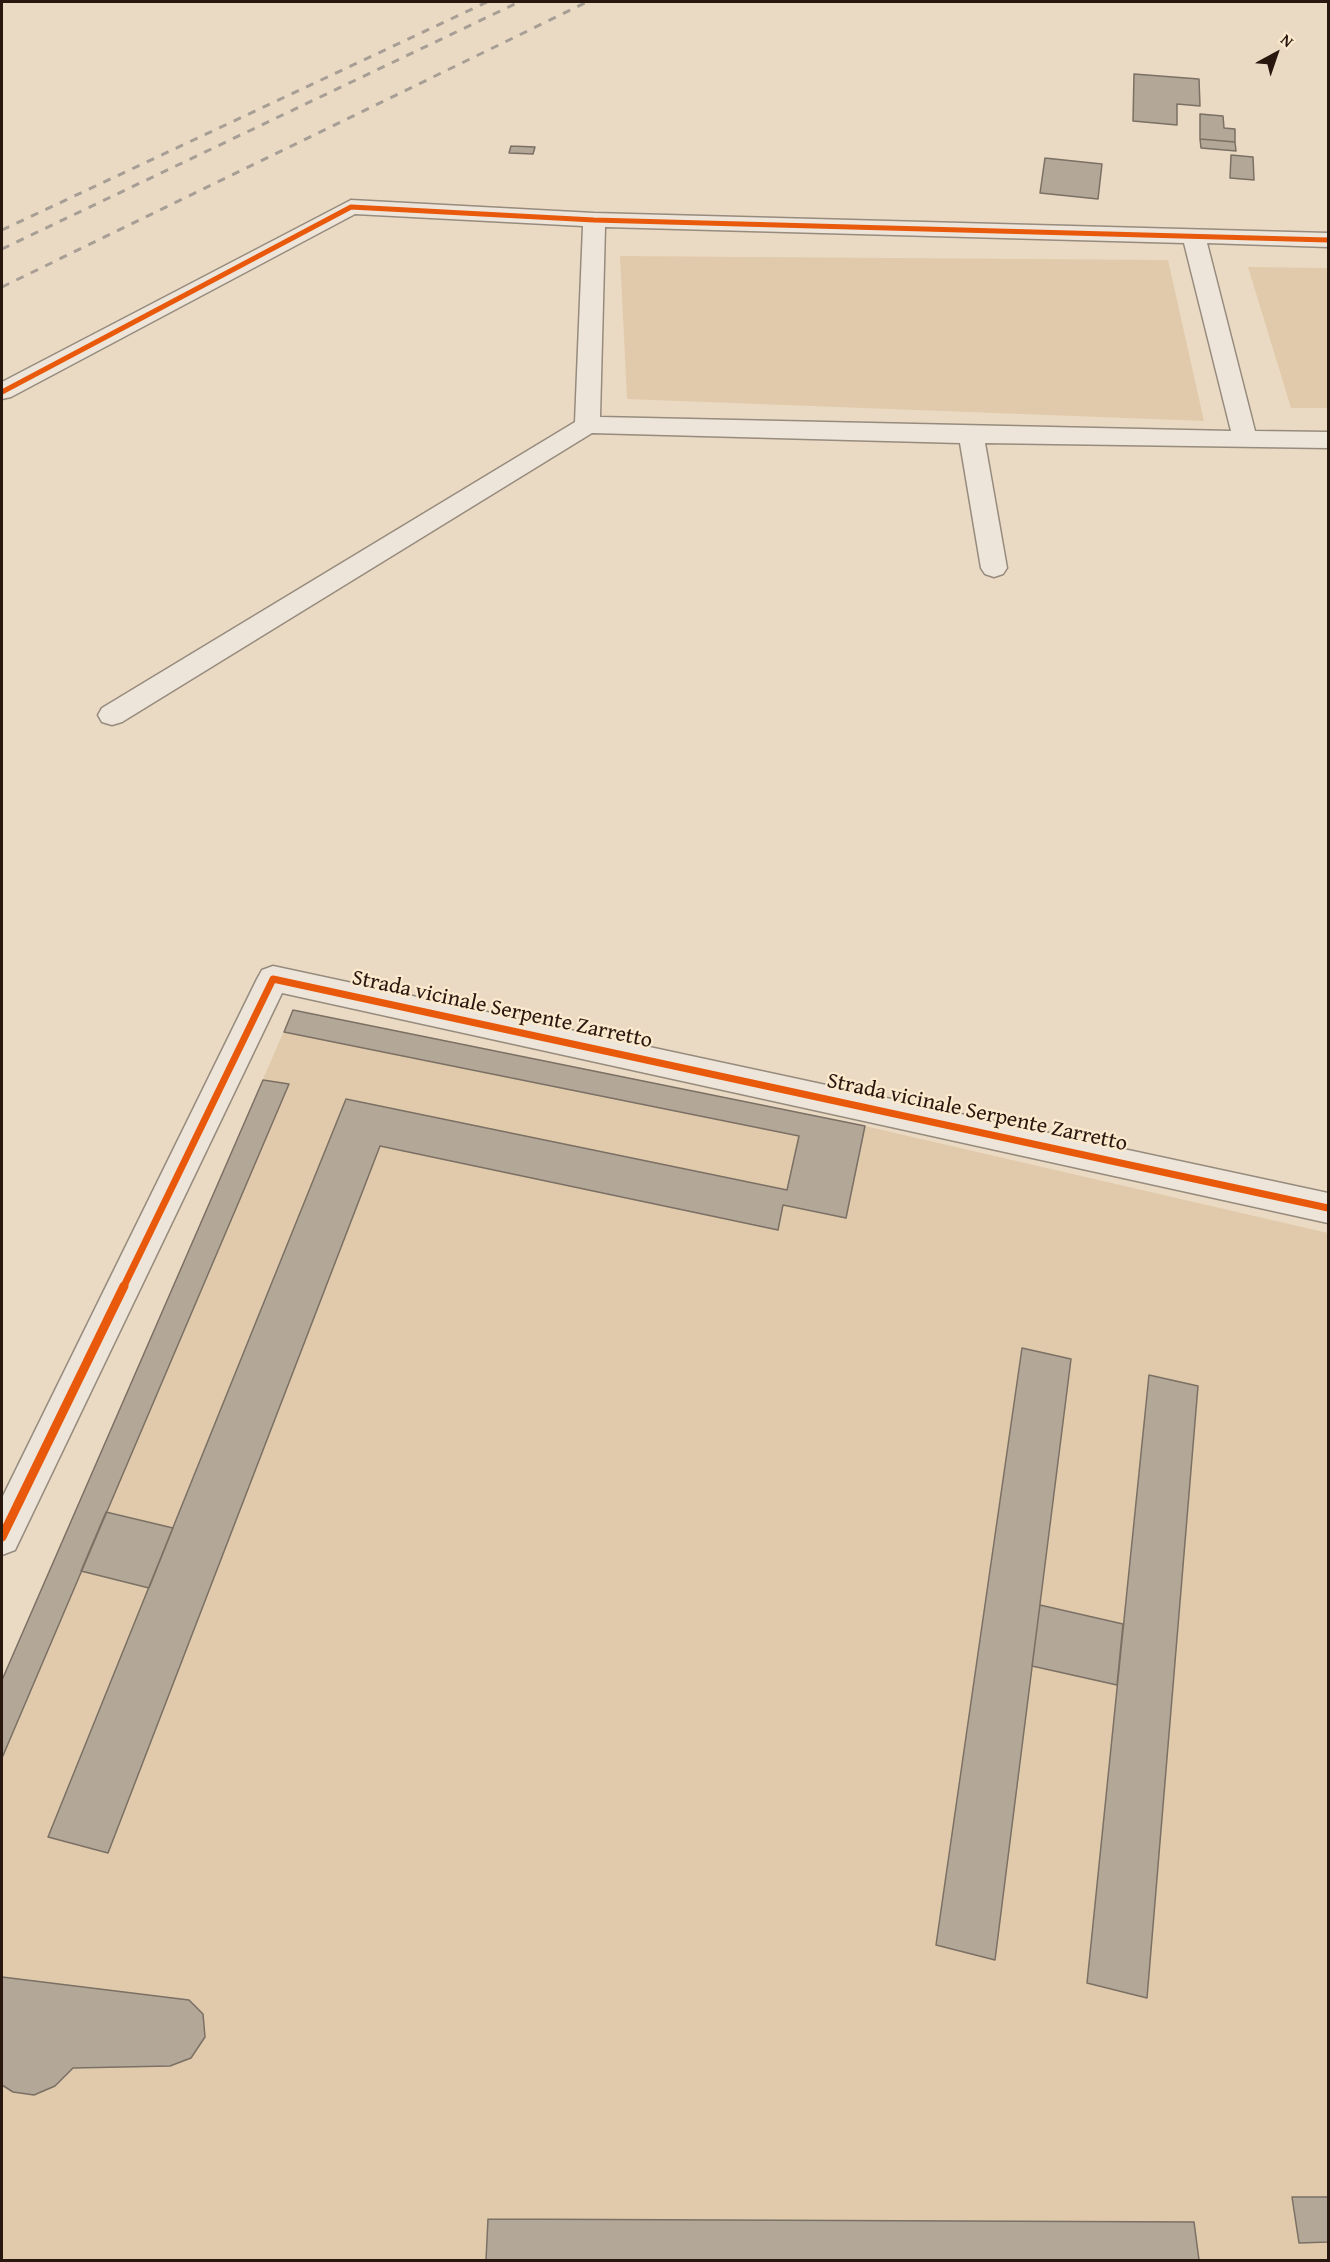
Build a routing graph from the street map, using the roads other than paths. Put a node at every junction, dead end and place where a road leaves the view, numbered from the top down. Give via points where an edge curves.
1 (594, 219) junction
2 (1194, 236) junction
3 (1329, 240) edge
4 (2, 392) edge
5 (587, 425) junction
6 (971, 435) junction
7 (1245, 439) junction
8 (1329, 440) edge
9 (994, 568) dead end
10 (112, 715) dead end
11 (1329, 1208) edge
12 (2, 1537) edge

1 - 2 street
1 - 4 street via 351,207
1 - 5 street
2 - 3 street
2 - 7 street
5 - 6 street
5 - 10 street
6 - 7 street
6 - 9 street
7 - 8 street
11 - 12 street, Strada vicinale Serpente Zarretto via 273,980

